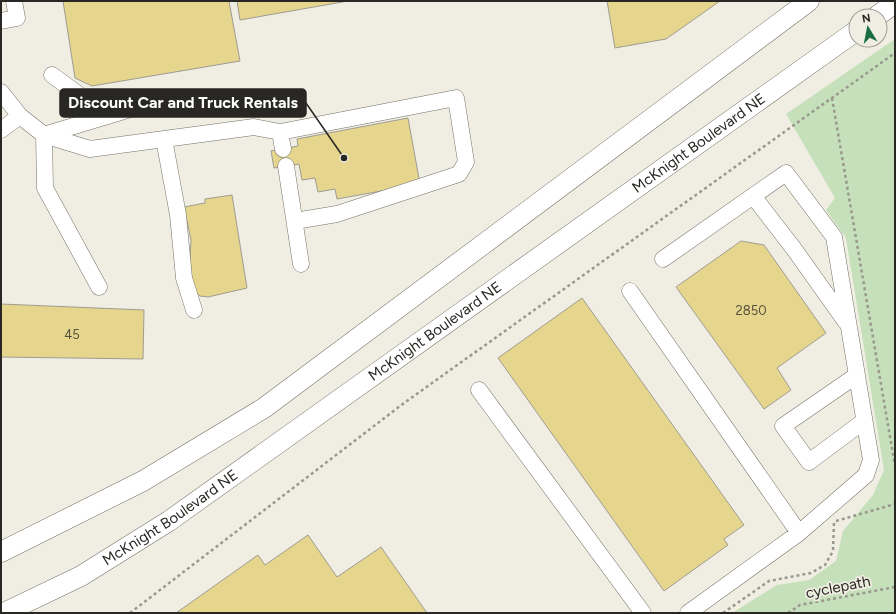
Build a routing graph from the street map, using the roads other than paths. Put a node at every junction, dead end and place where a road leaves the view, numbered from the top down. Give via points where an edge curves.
1 (14, 1) edge
2 (809, 1) edge
3 (1, 21) edge
4 (848, 37) edge
5 (52, 75) dead end
6 (1, 92) edge
7 (127, 110) dead end
8 (20, 116) junction
9 (108, 116) junction
10 (1, 130) edge
11 (280, 132) junction
12 (44, 135) junction
13 (164, 139) junction
14 (283, 149) dead end
15 (286, 166) dead end
16 (753, 196) junction
17 (295, 221) junction
18 (663, 259) dead end
19 (301, 264) dead end
20 (99, 287) dead end
21 (630, 291) dead end
22 (194, 310) dead end
23 (849, 326) junction
24 (857, 375) junction
25 (479, 390) dead end
26 (864, 421) junction
27 (799, 533) junction
28 (4, 550) edge
29 (4, 613) edge
30 (643, 613) edge
31 (688, 613) edge

1 - 3 street via 17,18
2 - 28 main road via 264,408 143,481
4 - 29 main road, McKnight Boulevard NE via 169,521 82,576
5 - 9 street
6 - 8 street
7 - 9 street
8 - 10 street
8 - 12 street
9 - 12 street
11 - 13 street via 254,127
11 - 14 street
11 - 17 street via 456,98 466,162 459,174 337,214
12 - 13 street via 90,149
12 - 20 street via 45,188
13 - 22 street via 178,215 184,278
15 - 17 street
16 - 18 street
16 - 23 street
16 - 23 street via 786,173 834,237
17 - 19 street
21 - 27 street
23 - 24 street
24 - 26 street
24 - 26 street via 783,426 809,462
25 - 30 street
26 - 27 street via 871,460 866,475
27 - 31 street

